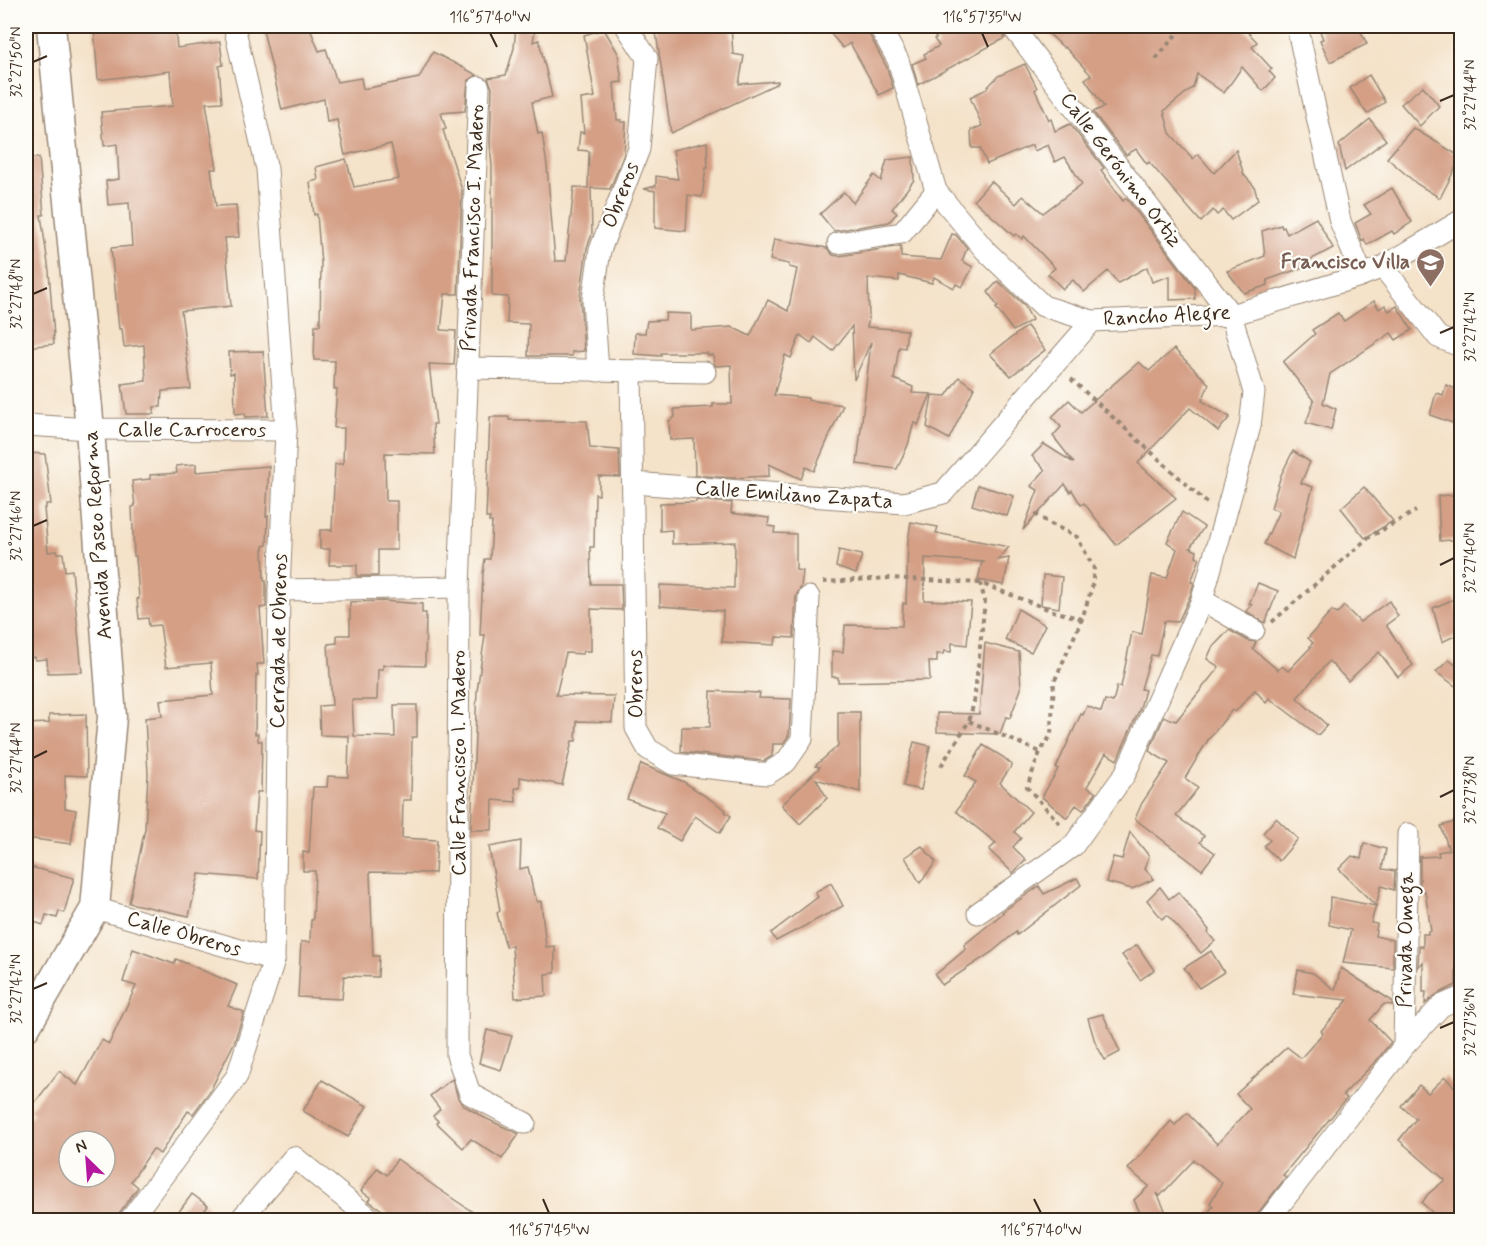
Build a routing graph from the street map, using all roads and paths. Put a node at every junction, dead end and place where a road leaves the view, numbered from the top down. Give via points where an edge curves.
1 (51, 26) edge
2 (234, 26) edge
3 (626, 26) edge
4 (879, 26) edge
5 (1012, 26) edge
6 (1183, 26) edge
7 (1297, 26) edge
8 (1156, 59) dead end
9 (479, 87) dead end
10 (936, 191) junction
11 (1461, 220) edge
12 (838, 243) dead end
13 (1383, 267) junction
14 (1362, 275) junction
15 (1231, 315) junction
16 (1092, 321) junction
17 (1461, 347) edge
18 (1055, 364) junction
19 (467, 368) junction
20 (598, 371) junction
21 (631, 371) junction
22 (705, 372) dead end
23 (26, 425) edge
24 (90, 429) junction
25 (286, 430) junction
26 (633, 483) junction
27 (1416, 511) dead end
28 (1035, 513) dead end
29 (1224, 519) junction
30 (980, 583) junction
31 (459, 587) junction
32 (279, 590) junction
33 (809, 597) joint
34 (1202, 600) junction
35 (1082, 619) junction
36 (1254, 630) joint
37 (969, 721) junction
38 (1040, 752) junction
39 (941, 766) dead end
40 (1408, 834) dead end
41 (1077, 841) junction
42 (95, 908) junction
43 (978, 913) dead end
44 (274, 960) junction
45 (1461, 997) edge
46 (26, 1027) edge
47 (1404, 1046) junction
48 (525, 1123) dead end
49 (130, 1221) edge
50 (240, 1221) edge
51 (372, 1221) edge
52 (1268, 1221) edge

1 - 24 main road, Avenida Paseo Reforma
2 - 25 street, Cerrada de Obreros via 267,169
3 - 20 street, Obreros via 647,58 639,149 600,250 594,299
4 - 10 street, Rancho Alegre via 898,60
5 - 15 street, Calle Gerónimo Ortiz
6 - 8 path
7 - 14 street via 1340,221
9 - 19 street, Privada Francisco I. Madero
10 - 12 street via 902,233
10 - 16 street, Rancho Alegre via 985,250 1043,306
11 - 13 street, Rancho Alegre
13 - 14 street, Rancho Alegre
13 - 17 street via 1438,337
14 - 15 street, Rancho Alegre
15 - 16 street, Rancho Alegre
15 - 29 street via 1254,392 1250,426
16 - 18 street, Calle Emiliano Zapata
18 - 26 street, Calle Emiliano Zapata via 944,493 904,503
18 - 29 path
19 - 20 street
19 - 31 street, Calle Francisco I. Madero
20 - 21 street
21 - 22 street
21 - 26 street, Obreros
23 - 24 street, Calle Carroceros
24 - 25 street, Calle Carroceros
24 - 42 main road, Avenida Paseo Reforma via 112,717
25 - 32 street, Cerrada de Obreros
26 - 33 street, Obreros via 636,728 648,749 673,764 755,773 767,774 786,762 802,739
27 - 36 path via 1368,538 1276,620
28 - 35 path via 1077,537 1094,568
29 - 34 street
30 - 33 path via 889,578 825,581 814,587
30 - 35 path
30 - 37 path via 985,601
31 - 32 street
31 - 48 street, Calle Francisco I. Madero via 457,1055 470,1094
32 - 44 street, Cerrada de Obreros
34 - 36 street
34 - 41 street via 1125,774
35 - 38 path via 1054,682 1051,735
37 - 38 path
37 - 39 path
38 - 41 path via 1027,786
40 - 47 street, Privada Omega
41 - 43 street
42 - 44 street, Calle Obreros
42 - 46 main road, Avenida Paseo Reforma
44 - 49 street, Cerrada de Obreros via 237,1076
45 - 47 street via 1441,1006
47 - 52 street
50 - 51 street via 294,1157

